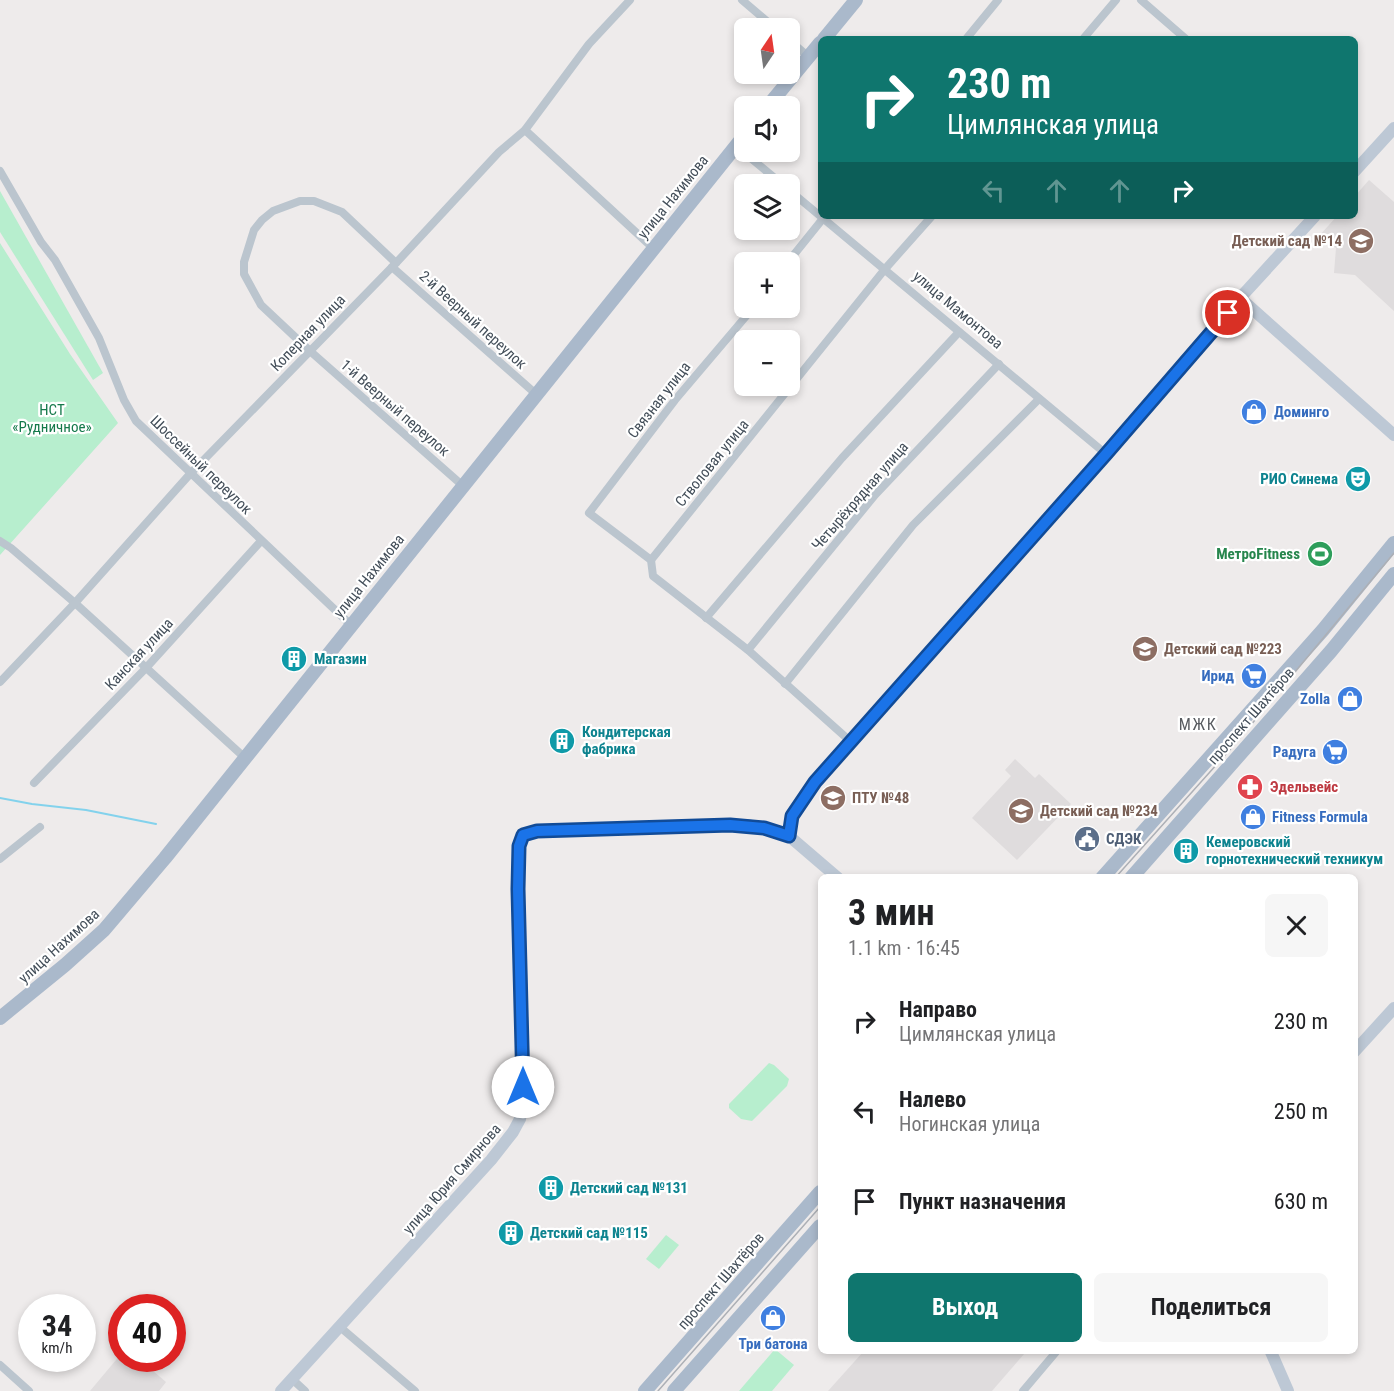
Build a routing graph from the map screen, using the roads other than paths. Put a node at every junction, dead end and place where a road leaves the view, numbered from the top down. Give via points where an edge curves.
1 (630, 0) edge
2 (742, 0) edge
3 (856, 0) edge
4 (998, 0) edge
5 (1116, 0) edge
6 (1141, 0) edge
7 (764, 18) edge
8 (826, 36) edge
9 (968, 36) edge
10 (1086, 36) edge
11 (1183, 36) edge
12 (818, 46) edge
13 (800, 49) edge
14 (809, 57) junction
15 (776, 96) edge
16 (1394, 128) edge
17 (525, 130) junction
18 (734, 148) edge
19 (761, 162) edge
20 (1358, 168) edge
21 (0, 171) edge
22 (772, 174) edge
23 (800, 198) edge
24 (818, 212) edge
25 (822, 219) edge
26 (826, 219) edge
27 (929, 219) edge
28 (1312, 219) edge
29 (653, 248) junction
30 (796, 252) edge
31 (394, 265) junction
32 (885, 269) junction
33 (1240, 298) junction
34 (745, 318) edge
35 (959, 332) junction
36 (310, 351) junction
37 (999, 364) junction
38 (536, 394) junction
39 (1039, 399) junction
40 (1394, 435) edge
41 (1106, 454) junction
42 (190, 474) junction
43 (462, 485) junction
44 (0, 541) edge
45 (261, 541) junction
46 (1394, 543) edge
47 (651, 560) junction
48 (1394, 574) edge
49 (75, 603) junction
50 (706, 618) junction
51 (351, 625) junction
52 (748, 650) junction
53 (146, 669) junction
54 (0, 682) edge
55 (785, 684) junction
56 (850, 741) junction
57 (244, 757) junction
58 (34, 783) dead end
59 (40, 827) dead end
60 (789, 836) junction
61 (0, 859) edge
62 (833, 874) edge
63 (1106, 874) edge
64 (1135, 874) edge
65 (1394, 1008) edge
66 (0, 1018) edge
67 (1358, 1048) edge
68 (818, 1194) edge
69 (818, 1228) edge
70 (340, 1327) junction
71 (1054, 1354) edge
72 (1272, 1354) edge
73 (0, 1365) edge
74 (292, 1379) junction
75 (29, 1391) edge
76 (281, 1391) edge
77 (305, 1391) edge
78 (415, 1391) edge
79 (645, 1391) edge
80 (674, 1391) edge
81 (1023, 1391) edge
82 (1288, 1391) edge

1 - 17 street, Коперная улица via 589,44
2 - 7 street
3 - 8 main road
4 - 9 street
5 - 10 street
6 - 11 street
12 - 14 main road
13 - 14 street
14 - 15 main road
16 - 20 street
17 - 29 street
17 - 31 street, Коперная улица via 499,152
18 - 29 main road, улица Нахимова
19 - 22 street
21 - 42 street, Шоссейный переулок via 99,338 136,421
23 - 24 street, улица Мамонтова
25 - 30 street
26 - 32 street, улица Мамонтова
27 - 32 street, Стволовая улица
28 - 33 street
29 - 38 main road, улица Нахимова
31 - 36 street, Коперная улица
31 - 36 street via 342,212 314,201 300,201 273,211 262,220 249,242 244,274 261,305
31 - 38 street, 2-й Веерный переулок
32 - 35 street, улица Мамонтова
32 - 47 street, Стволовая улица
33 - 40 street
33 - 41 street
34 - 47 street, Связная улица via 675,400 589,513
35 - 37 street, улица Мамонтова
35 - 50 street via 842,458
36 - 42 street, Коперная улица
36 - 43 street, 1-й Веерный переулок
37 - 39 street, улица Мамонтова
37 - 52 street, Четырёхрядная улица via 875,495
38 - 43 main road, улица Нахимова
39 - 41 street, улица Мамонтова
39 - 55 street via 913,525
41 - 56 street
42 - 45 street, Шоссейный переулок
42 - 49 street, Коперная улица
43 - 51 main road, улица Нахимова
44 - 49 street
45 - 51 street, Шоссейный переулок
45 - 53 street, Канская улица
46 - 63 main road, проспект Шахтёров via 1323,630
47 - 50 street via 653,576
48 - 64 main road, проспект Шахтёров
49 - 53 street
49 - 54 street, Коперная улица
50 - 52 street
51 - 57 main road, улица Нахимова
52 - 55 street
53 - 57 street
53 - 58 street, Канская улица
55 - 56 street
56 - 60 street via 796,807
57 - 66 main road, улица Нахимова via 104,930
59 - 61 street
60 - 62 street
60 - 70 street, улица Юрия Смирнова via 764,828 730,825 537,831 523,835 519,846 523,1087 520,1119 491,1160
65 - 67 street
68 - 79 main road, проспект Шахтёров
69 - 80 main road
70 - 74 street, улица Юрия Смирнова
70 - 78 street
71 - 81 street
72 - 82 street
73 - 75 street
74 - 76 street, улица Юрия Смирнова
74 - 77 street

